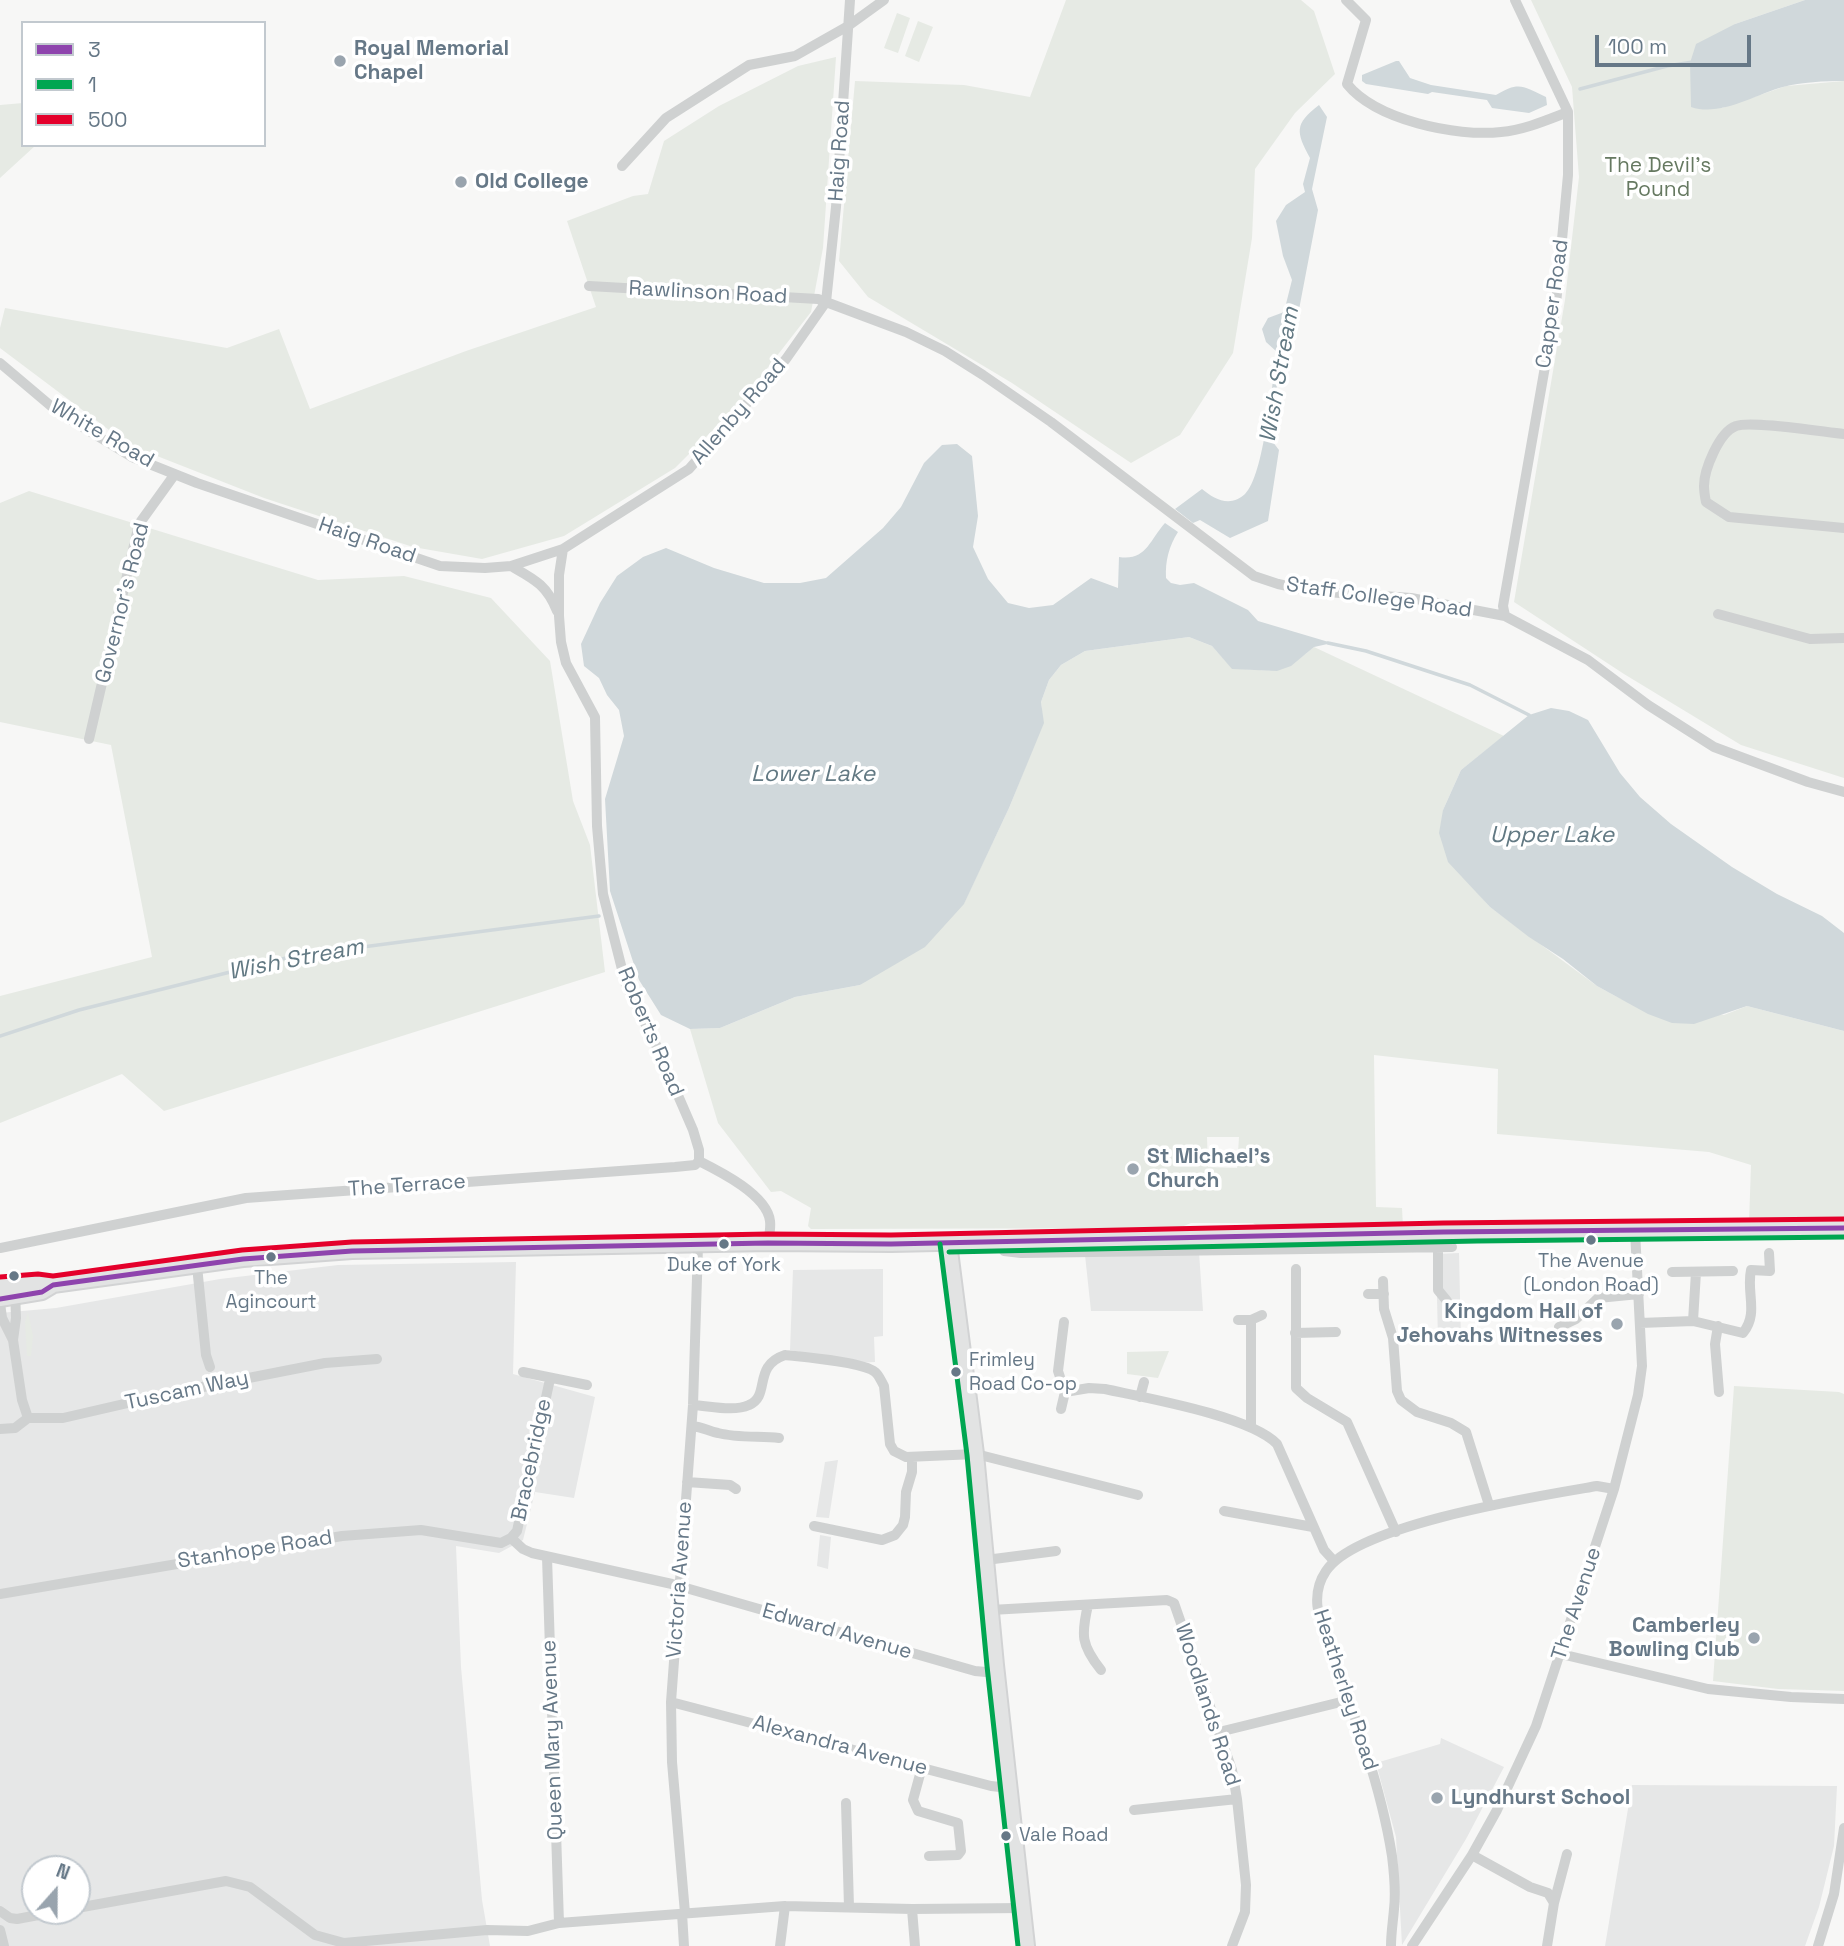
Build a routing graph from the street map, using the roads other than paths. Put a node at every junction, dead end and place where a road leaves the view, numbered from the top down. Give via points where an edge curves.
1 (849, 0) edge
2 (884, 0) edge
3 (1346, 0) edge
4 (1515, 0) edge
5 (848, 26) junction
6 (1568, 112) junction
7 (622, 166) dead end
8 (589, 286) dead end
9 (826, 302) junction
10 (0, 363) edge
11 (1844, 434) edge
12 (175, 474) junction
13 (1844, 528) edge
14 (563, 549) junction
15 (511, 566) junction
16 (1718, 614) dead end
17 (559, 616) junction
18 (1505, 616) junction
19 (1844, 638) edge
20 (89, 739) dead end
21 (1844, 792) edge
22 (699, 1161) junction
23 (1844, 1228) edge
24 (1636, 1231) junction
25 (1443, 1232) junction
26 (997, 1241) junction
27 (768, 1243) junction
28 (949, 1243) junction
29 (698, 1246) junction
30 (1444, 1247) junction
31 (0, 1248) edge
32 (1769, 1254) dead end
33 (197, 1266) junction
34 (1296, 1269) dead end
35 (1733, 1271) dead end
36 (1672, 1272) dead end
37 (1696, 1272) junction
38 (1383, 1280) dead end
39 (6, 1294) edge
40 (1368, 1294) dead end
41 (1384, 1294) junction
42 (1639, 1294) junction
43 (1449, 1315) dead end
44 (1238, 1320) dead end
45 (1693, 1321) junction
46 (1064, 1322) dead end
47 (1640, 1323) junction
48 (1718, 1326) junction
49 (1559, 1327) dead end
50 (1336, 1332) dead end
51 (1295, 1333) junction
52 (13, 1340) junction
53 (377, 1359) dead end
54 (210, 1367) dead end
55 (523, 1372) dead end
56 (550, 1379) junction
57 (1144, 1382) dead end
58 (587, 1385) dead end
59 (1065, 1392) junction
60 (1719, 1392) dead end
61 (1140, 1397) junction
62 (694, 1405) junction
63 (1061, 1409) dead end
64 (28, 1418) junction
65 (692, 1426) junction
66 (1251, 1427) junction
67 (0, 1429) edge
68 (779, 1438) dead end
69 (976, 1454) junction
70 (912, 1458) junction
71 (687, 1482) junction
72 (736, 1489) dead end
73 (1614, 1489) junction
74 (1138, 1495) dead end
75 (1489, 1505) junction
76 (1224, 1511) dead end
77 (814, 1526) dead end
78 (1312, 1527) junction
79 (1396, 1532) junction
80 (511, 1538) junction
81 (1056, 1551) dead end
82 (547, 1557) junction
83 (986, 1560) junction
84 (1334, 1561) junction
85 (679, 1586) junction
86 (0, 1594) edge
87 (1088, 1605) junction
88 (991, 1610) junction
89 (1561, 1654) junction
90 (1101, 1670) dead end
91 (997, 1673) junction
92 (1844, 1699) edge
93 (1349, 1700) junction
94 (671, 1702) junction
95 (1219, 1732) junction
96 (922, 1768) junction
97 (1009, 1788) junction
98 (1237, 1799) junction
99 (846, 1803) dead end
100 (1134, 1810) dead end
101 (1844, 1828) edge
102 (1567, 1854) dead end
103 (1472, 1855) junction
104 (929, 1856) dead end
105 (1554, 1903) junction
106 (91, 1905) edge
107 (785, 1906) junction
108 (849, 1907) junction
109 (1023, 1908) junction
110 (912, 1909) junction
111 (684, 1913) junction
112 (1, 1915) edge
113 (21, 1918) edge
114 (556, 1924) junction
115 (0, 1931) edge
116 (4, 1946) edge
117 (684, 1946) edge
118 (780, 1946) edge
119 (915, 1946) edge
120 (1027, 1946) edge
121 (1232, 1946) edge
122 (1391, 1946) edge
123 (1412, 1946) edge
124 (1547, 1946) edge
125 (1818, 1946) edge

1 - 5 street, Haig Road
2 - 5 street
3 - 6 street via 1366,20 1347,84 1361,99 1382,110 1439,127 1490,133
4 - 6 street, Capper Road
5 - 7 street via 795,56 749,65 666,118
5 - 9 street, Haig Road
6 - 18 street, Capper Road via 1568,175 1556,304 1503,606
8 - 9 street, Rawlinson Road
9 - 14 street, Allenby Road via 786,359 689,469
9 - 18 street, Staff College Road via 945,351 1051,422 1254,576 1312,591 1411,598
10 - 12 street, White Road via 58,412 132,457
11 - 13 street via 1736,426 1722,436 1708,464 1704,486 1706,502 1729,517
12 - 15 street, Haig Road via 440,566
12 - 20 street, Governor's Road via 139,524
14 - 15 street, Haig Road
14 - 17 street
15 - 17 street via 537,580 551,595
16 - 19 street via 1810,639
17 - 22 street, Roberts Road via 566,663 594,717 603,894 626,985 693,1130
18 - 21 street, Staff College Road via 1588,660 1714,747
22 - 27 street via 764,1205 770,1220
22 - 31 street, The Terrace via 675,1167 246,1198
23 - 24 main road
24 - 25 main road
24 - 42 street, The Avenue
25 - 26 main road
25 - 30 street
26 - 28 main road
26 - 30 street via 1004,1251 1021,1253
27 - 28 main road
27 - 29 main road
28 - 69 main road
29 - 33 main road via 352,1251
29 - 62 street, Victoria Avenue
30 - 43 street via 1438,1290 1447,1301
32 - 48 street via 1770,1271 1751,1270 1748,1280 1749,1325 1742,1333
33 - 39 main road
33 - 54 street
34 - 51 street
35 - 37 street
36 - 37 street
37 - 45 street
38 - 41 street
39 - 52 street via 16,1318
39 - 52 street via 2,1318
40 - 41 street
41 - 75 street via 1401,1400 1417,1412 1466,1432
42 - 47 street, The Avenue
42 - 49 street via 1598,1298 1576,1319
44 - 66 street via 1256,1318
45 - 47 street
45 - 48 street
46 - 59 street via 1058,1371
47 - 73 street, The Avenue via 1638,1395
48 - 60 street
50 - 51 street
51 - 79 street via 1296,1388 1348,1423
52 - 64 street
53 - 64 street, Tuscam Way via 325,1363 63,1418
55 - 56 street, Bracebridge
56 - 58 street, Bracebridge
56 - 80 street, Bracebridge via 522,1512
57 - 61 street
59 - 61 street via 1097,1388
59 - 63 street
61 - 66 street
62 - 65 street, Victoria Avenue
62 - 70 street via 749,1405 757,1399 769,1364 785,1355 869,1368 884,1386 890,1444 894,1451
64 - 67 street, Tuscam Way via 15,1428
65 - 68 street via 719,1434
65 - 71 street, Victoria Avenue
66 - 78 street via 1277,1444
69 - 70 street
69 - 74 street
69 - 83 main road
70 - 77 street via 905,1517 895,1535 881,1540
71 - 72 street
71 - 85 street, Victoria Avenue
73 - 75 street via 1597,1486
73 - 89 street, The Avenue
75 - 79 street
76 - 78 street
78 - 84 street
79 - 84 street via 1352,1548
80 - 82 street via 523,1549
80 - 86 street, Stanhope Road via 491,1544 421,1530 369,1533
81 - 83 street
82 - 85 street
82 - 114 street, Queen Mary Avenue
83 - 88 main road
84 - 93 street, Heatherley Road via 1320,1582 1317,1605
85 - 91 street, Edward Avenue via 975,1671
85 - 94 street, Victoria Avenue
87 - 88 street, Woodlands Road
87 - 90 street via 1081,1631 1088,1653
87 - 95 street, Woodlands Road via 1171,1601
88 - 91 main road
89 - 92 street via 1709,1689
89 - 103 street, The Avenue via 1536,1726
91 - 97 main road
93 - 95 street
93 - 122 street, Heatherley Road via 1392,1857 1395,1907
94 - 96 street, Alexandra Avenue
94 - 111 street, Victoria Avenue
95 - 98 street, Woodlands Road
96 - 97 street, Alexandra Avenue
96 - 104 street via 914,1806 958,1823 961,1831 958,1855
97 - 109 main road
98 - 100 street
98 - 121 street, Woodlands Road via 1246,1885 1245,1912
99 - 108 street
101 - 125 street via 1834,1894
102 - 105 street
103 - 105 street via 1548,1893
103 - 123 street, The Avenue
105 - 124 street
106 - 114 street via 229,1881 250,1887 315,1935 344,1943
107 - 108 street
107 - 111 street
107 - 118 street
108 - 110 street
109 - 110 street
109 - 120 main road
110 - 119 street
111 - 114 street
111 - 117 street, Victoria Avenue
112 - 113 street
115 - 116 street

